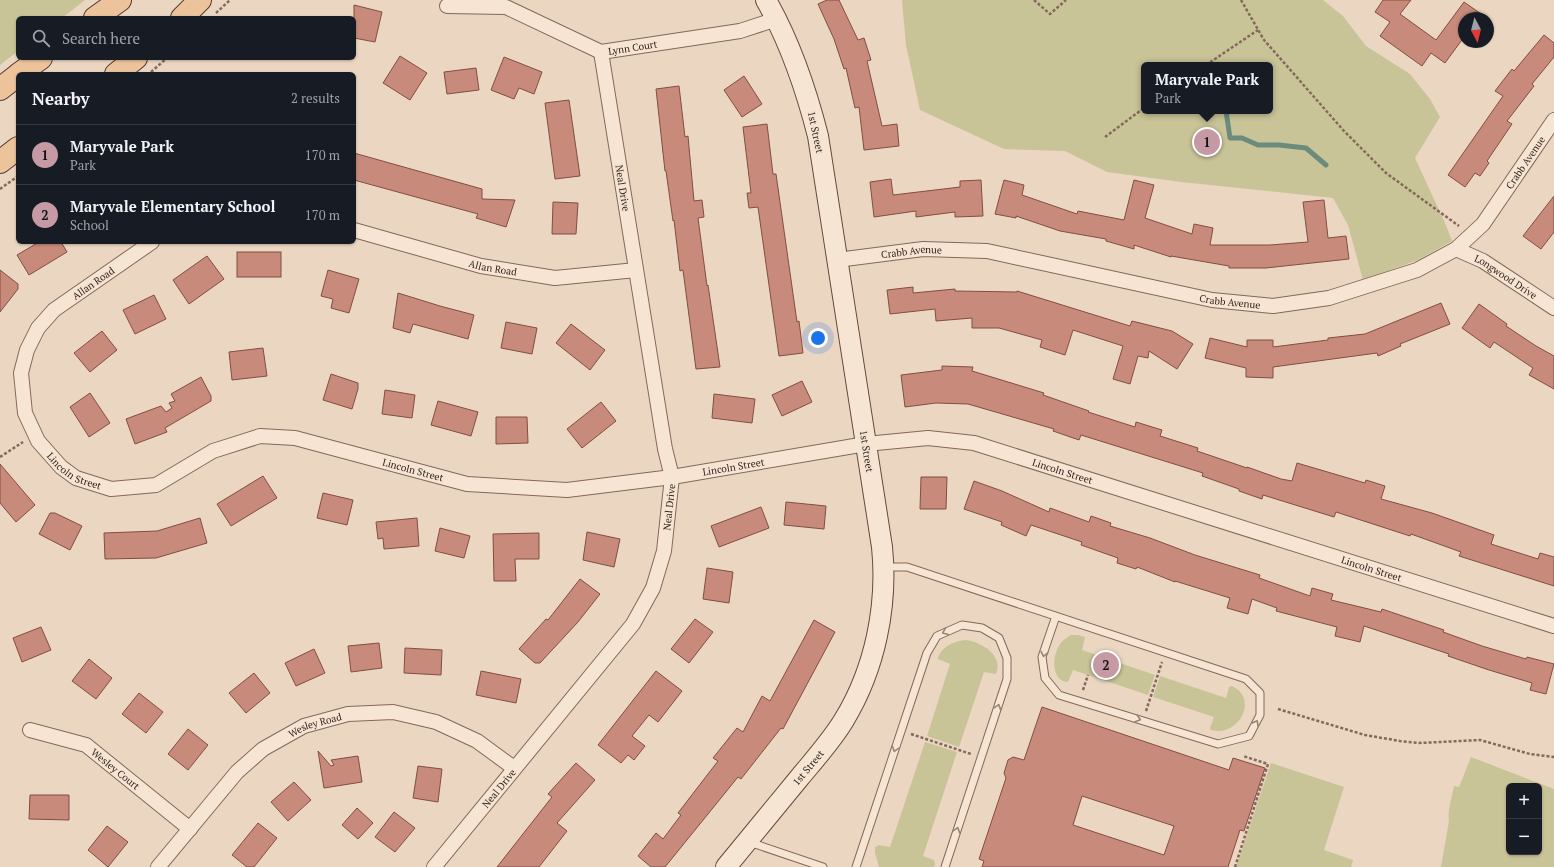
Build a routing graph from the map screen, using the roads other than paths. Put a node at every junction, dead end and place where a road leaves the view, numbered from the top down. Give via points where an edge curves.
1 (120, 0) edge
2 (766, 0) edge
3 (447, 6) dead end
4 (206, 8) edge
5 (98, 16) edge
6 (187, 16) edge
7 (777, 19) junction
8 (601, 52) junction
9 (38, 60) edge
10 (134, 60) edge
11 (22, 72) edge
12 (118, 72) edge
13 (16, 76) edge
14 (0, 89) edge
15 (1554, 120) edge
16 (16, 150) edge
17 (0, 162) edge
18 (356, 231) edge
19 (149, 244) edge
20 (1456, 249) junction
21 (837, 260) junction
22 (636, 270) junction
23 (1554, 308) edge
24 (38, 328) joint
25 (866, 444) junction
26 (672, 477) junction
27 (884, 567) junction
28 (1056, 616) junction
29 (1554, 626) edge
30 (30, 730) dead end
31 (514, 768) junction
32 (190, 828) junction
33 (747, 841) junction
34 (158, 867) edge
35 (434, 867) edge
36 (726, 867) edge
37 (823, 867) edge
38 (856, 867) edge
39 (945, 867) edge

1 - 5 main road
2 - 7 street, 1st Street
3 - 8 street, Lynn Court via 506,7
4 - 6 main road
7 - 8 street, Lynn Court via 740,31
7 - 21 street, 1st Street via 806,90 818,136
8 - 22 street, Neal Drive
9 - 11 main road
10 - 12 main road
13 - 14 main road
15 - 20 street, Crabb Avenue via 1483,224
16 - 17 main road
18 - 22 street, Allan Road via 481,266 555,278
19 - 24 street, Allan Road via 54,310
20 - 21 street, Crabb Avenue via 1417,270 1329,298 1273,306 1212,300 987,251 923,249
20 - 23 street, Longwood Drive via 1483,261
21 - 25 street, 1st Street
22 - 26 street, Neal Drive
24 - 26 street, Lincoln Street via 27,350 22,373 24,413 38,441 62,468 76,478 111,489 156,485 213,451 260,436 295,438 467,484 567,490
25 - 26 street, Lincoln Street
25 - 27 street, 1st Street
25 - 29 street, Lincoln Street via 928,438 974,443
26 - 31 street, Neal Drive via 664,551 653,588 633,624
27 - 28 lane via 907,567
27 - 33 street, 1st Street via 879,629 860,687 847,713 823,749
28 -> 28 lane via 1042,657 1045,678 1059,695 1218,744 1249,736 1260,715 1260,693 1246,678
30 - 32 street, Wesley Court via 86,745
31 - 32 street, Wesley Road via 477,741 436,722 393,712 348,714 304,726 263,749 237,772
31 - 35 street, Neal Drive
32 - 34 street, Wesley Road
33 - 36 street, 1st Street
33 - 37 lane
39 -> 38 lane via 1007,679 1007,658 999,638 982,628 962,625 936,636 926,653

